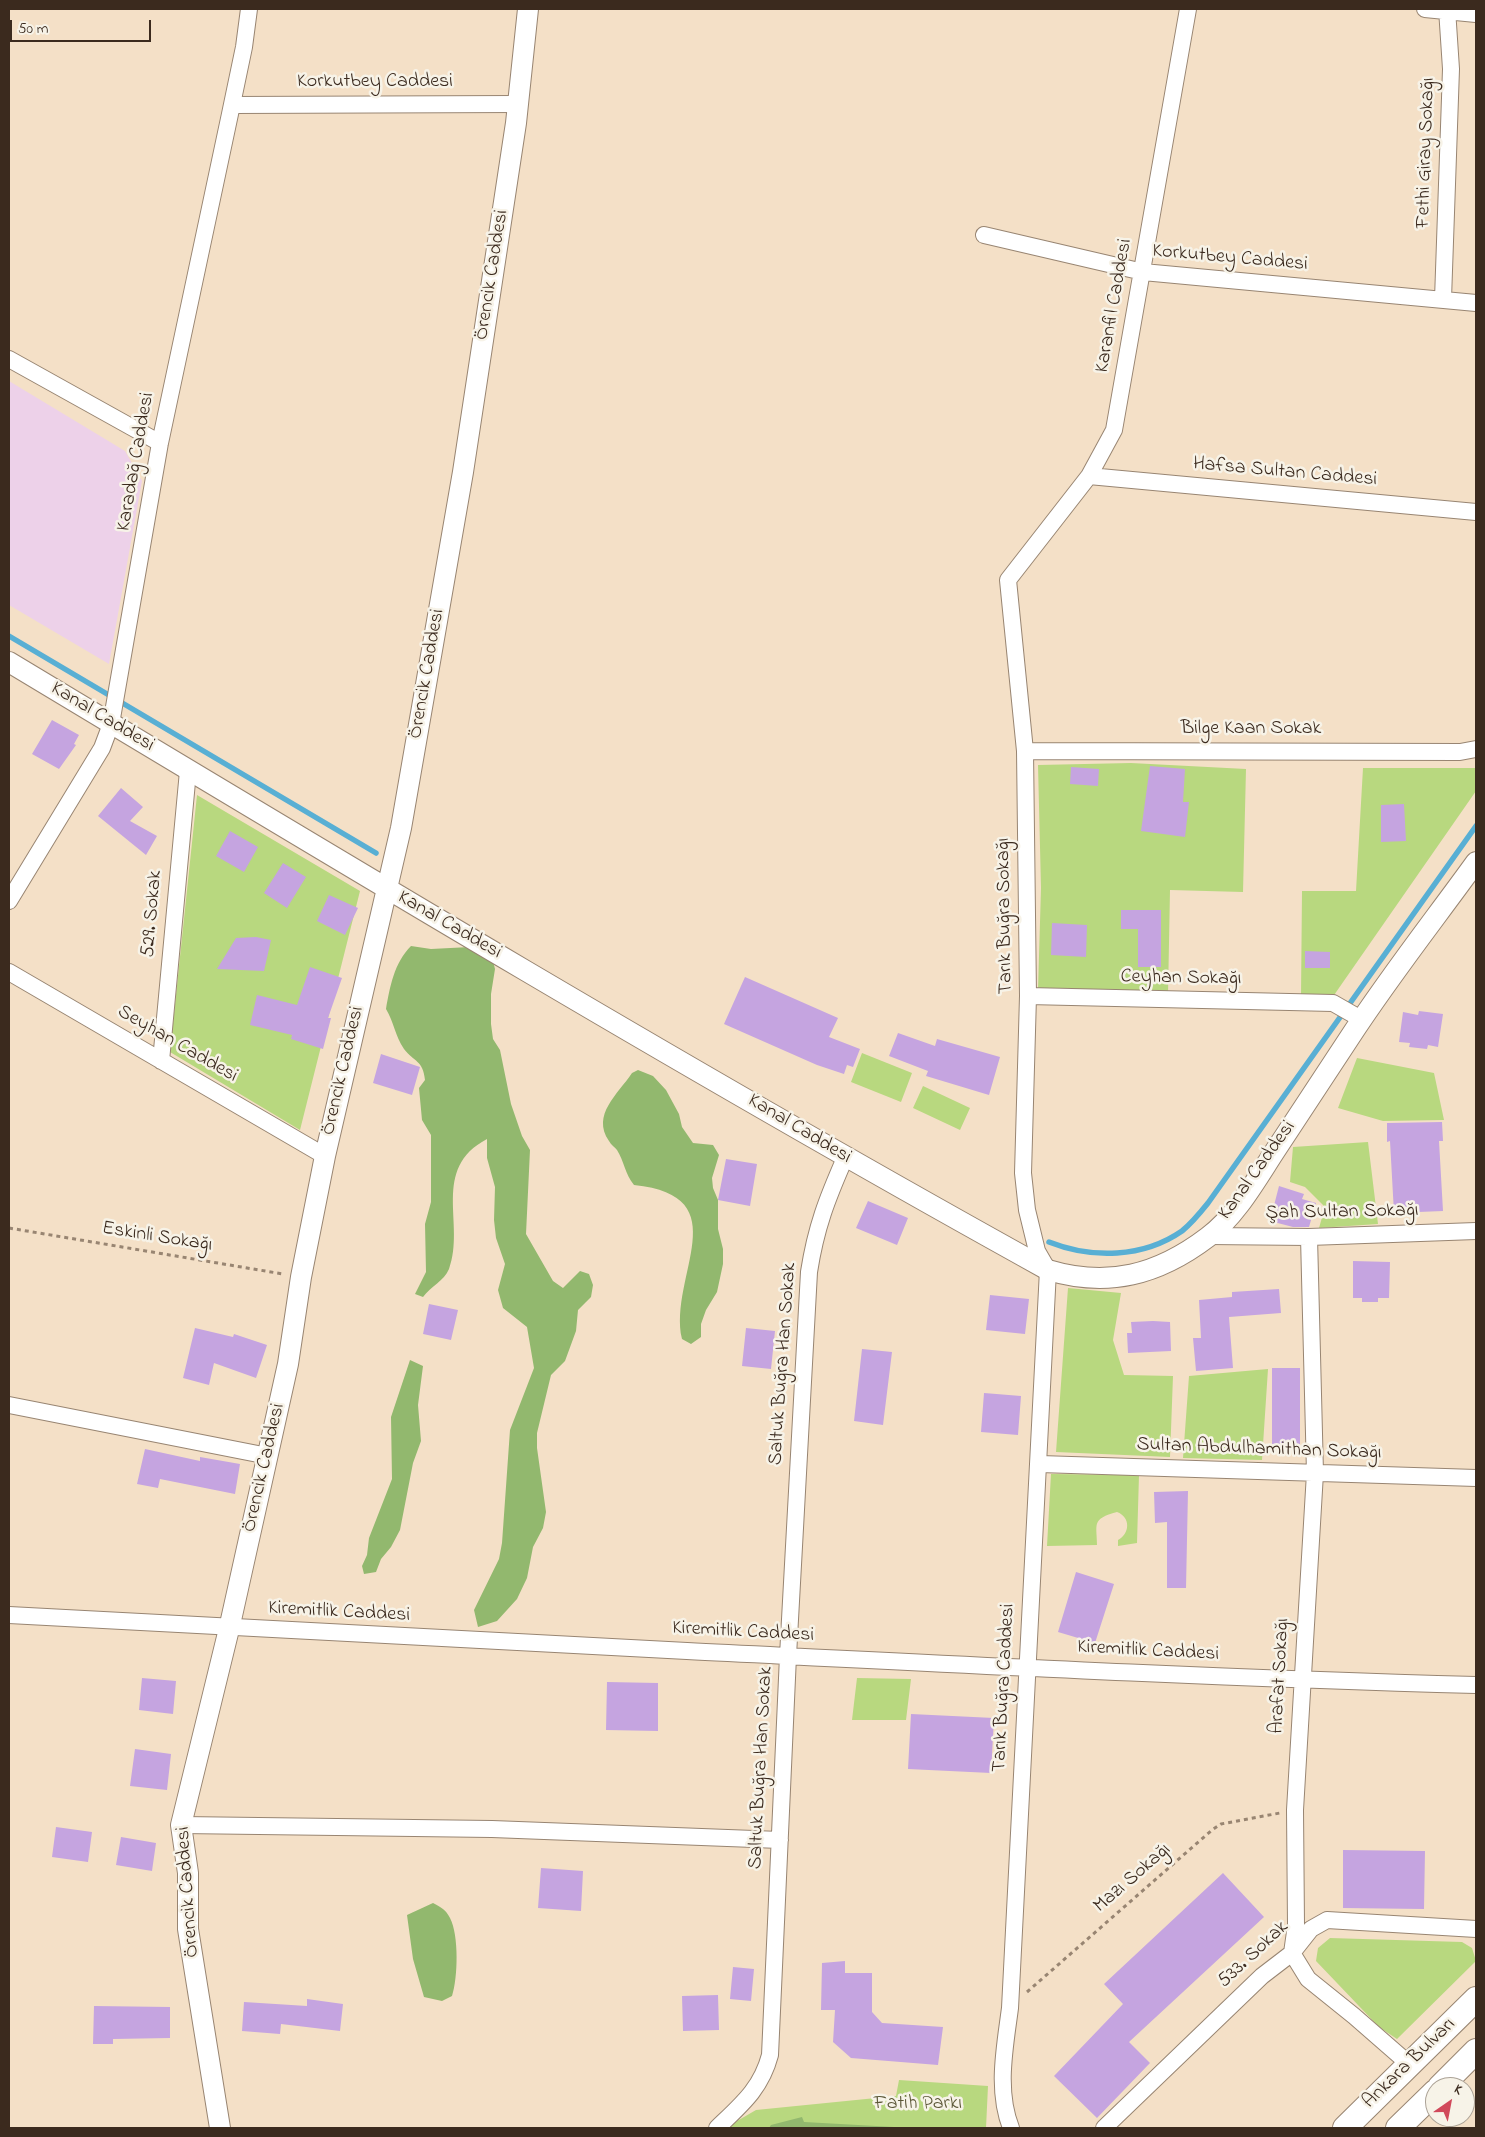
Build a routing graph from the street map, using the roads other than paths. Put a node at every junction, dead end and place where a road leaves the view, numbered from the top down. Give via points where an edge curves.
1 (249, 9) edge
2 (528, 9) edge
3 (1188, 9) edge
4 (1425, 9) edge
5 (1447, 11) edge
6 (1476, 14) edge
7 (518, 104) junction
8 (232, 105) junction
9 (984, 235) dead end
10 (1143, 272) junction
11 (1443, 299) junction
12 (1476, 303) edge
13 (9, 359) edge
14 (160, 443) junction
15 (1089, 476) junction
16 (1476, 512) edge
17 (1008, 580) joint
18 (9, 662) edge
19 (112, 718) junction
20 (1476, 749) edge
21 (1026, 751) junction
22 (188, 771) junction
23 (1476, 862) edge
24 (386, 890) junction
25 (9, 901) edge
26 (9, 972) edge
27 (1028, 996) junction
28 (1361, 1019) junction
29 (161, 1061) junction
30 (325, 1156) junction
31 (845, 1158) junction
32 (1476, 1231) edge
33 (1209, 1236) junction
34 (1309, 1237) junction
35 (1048, 1270) junction
36 (9, 1405) edge
37 (268, 1456) junction
38 (1040, 1464) junction
39 (1315, 1473) junction
40 (1476, 1478) edge
41 (9, 1616) edge
42 (229, 1629) junction
43 (788, 1656) junction
44 (1027, 1668) junction
45 (1302, 1680) junction
46 (1476, 1685) edge
47 (181, 1825) junction
48 (780, 1840) junction
49 (1476, 1929) edge
50 (1292, 1953) junction
51 (1476, 2000) edge
52 (1476, 2051) edge
53 (1409, 2064) junction
54 (1450, 2077) edge
55 (1425, 2102) edge
56 (220, 2128) edge
57 (717, 2128) edge
58 (1011, 2128) edge
59 (1104, 2128) edge
60 (1345, 2128) edge
61 (1398, 2128) edge

1 - 8 street, Karadağ Caddesi
2 - 7 street, Örencik Caddesi
3 - 10 street, Karanfil Caddesi
4 - 5 street
5 - 6 street
5 - 11 street, Fethi Giray Sokağı via 1451,69
7 - 8 street, Korkutbey Caddesi
7 - 24 street, Örencik Caddesi via 463,472 401,828
8 - 14 street, Karadağ Caddesi
9 - 10 street, Korkutbey Caddesi
10 - 11 street, Korkutbey Caddesi
10 - 15 street, Karanfil Caddesi via 1114,430
11 - 12 street, Korkutbey Caddesi
13 - 14 street
14 - 19 street, Karadağ Caddesi
15 - 16 street, Hafsa Sultan Caddesi
15 - 17 street, Karanfil Caddesi
17 - 21 street, Tarık Buğra Sokağı
18 - 19 street, Kanal Caddesi
19 - 22 street, Kanal Caddesi
19 - 25 street, Karadağ Caddesi via 102,748
20 - 21 street, Bilge Kaan Sokak via 1460,752
21 - 27 street, Tarık Buğra Sokağı
22 - 24 street, Kanal Caddesi
22 - 29 street, 529. Sokak
23 - 28 street, Kanal Caddesi
24 - 30 street, Örencik Caddesi
24 - 31 street, Kanal Caddesi
26 - 29 street, Seyhan Caddesi
27 - 28 street, Ceyhan Sokağı via 1333,1003
27 - 35 street, Tarık Buğra Sokağı via 1023,1173 1027,1210 1037,1251
28 - 33 street, Kanal Caddesi via 1260,1175 1231,1214
29 - 30 street, Seyhan Caddesi
30 - 37 street, Örencik Caddesi
31 - 35 street, Kanal Caddesi
31 - 43 street, Saltuk Buğra Han Sokak via 823,1208 809,1272
32 - 34 street, Şah Sultan Sokağı
33 - 34 street, Şah Sultan Sokağı
33 - 35 street, Kanal Caddesi via 1178,1258 1132,1275 1094,1280
34 - 39 street, Arafat Sokağı
35 - 38 street, Tarık Buğra Caddesi
36 - 37 street
37 - 42 street, Örencik Caddesi
38 - 39 street, Sultan Abdulhamithan Sokağı
38 - 44 street, Tarık Buğra Caddesi
39 - 40 street, Sultan Abdulhamithan Sokağı
39 - 45 street, Arafat Sokağı
41 - 42 street, Kiremitlik Caddesi
42 - 43 street, Kiremitlik Caddesi
42 - 47 street, Örencik Caddesi
43 - 44 street, Kiremitlik Caddesi
43 - 48 street, Saltuk Buğra Han Sokak
44 - 45 street, Kiremitlik Caddesi
44 - 58 street, Tarık Buğra Caddesi via 1010,2008 1002,2074
45 - 46 street, Kiremitlik Caddesi
45 - 50 street, Arafat Sokağı via 1295,1810 1296,1925
47 - 48 street via 492,1829
47 - 56 street, Örencik Caddesi via 188,1873 188,1929
48 - 57 street, Saltuk Buğra Han Sokak via 770,2056 765,2074 753,2092
49 - 50 street, 533. Sokak via 1327,1920 1311,1929
50 - 53 street via 1308,1979
50 - 59 street, 533. Sokak via 1262,1976
51 - 53 main road, Ankara Bulvarı
52 - 54 main road, Ankara Bulvarı
53 - 60 main road, Ankara Bulvarı
55 - 61 main road, Ankara Bulvarı

